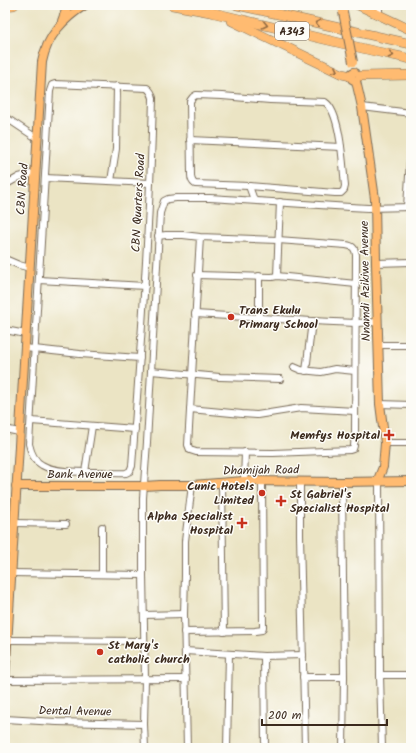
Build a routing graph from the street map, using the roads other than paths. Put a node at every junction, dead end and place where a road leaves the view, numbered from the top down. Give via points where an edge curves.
1 (14, 5) edge
2 (68, 5) edge
3 (85, 5) edge
4 (172, 5) edge
5 (237, 5) edge
6 (358, 5) edge
7 (379, 5) edge
8 (5, 6) edge
9 (342, 7) edge
10 (210, 12) junction
11 (379, 15) junction
12 (61, 24) junction
13 (411, 30) edge
14 (411, 44) edge
15 (411, 59) edge
16 (411, 75) edge
17 (355, 76) junction
18 (117, 86) junction
19 (362, 107) junction
20 (411, 113) edge
21 (5, 117) edge
22 (38, 138) junction
23 (190, 140) junction
24 (411, 144) edge
25 (342, 147) junction
26 (35, 173) junction
27 (45, 178) junction
28 (111, 181) junction
29 (150, 183) junction
30 (5, 185) edge
31 (249, 186) junction
32 (254, 200) junction
33 (280, 202) junction
34 (409, 207) edge
35 (376, 208) junction
36 (158, 236) junction
37 (200, 237) junction
38 (278, 240) junction
39 (5, 259) edge
40 (411, 262) edge
41 (376, 263) junction
42 (30, 268) junction
43 (197, 275) junction
44 (259, 276) junction
45 (274, 276) junction
46 (39, 280) junction
47 (356, 284) junction
48 (145, 286) junction
49 (195, 314) junction
50 (259, 318) junction
51 (312, 321) junction
52 (378, 322) junction
53 (356, 323) junction
54 (5, 330) edge
55 (26, 334) junction
56 (411, 345) edge
57 (379, 346) junction
58 (25, 348) junction
59 (35, 349) junction
60 (140, 358) junction
61 (294, 367) dead end
62 (151, 371) junction
63 (306, 371) junction
64 (355, 371) junction
65 (192, 375) junction
66 (280, 379) dead end
67 (380, 404) junction
68 (411, 405) edge
69 (190, 409) junction
70 (355, 411) junction
71 (31, 421) junction
72 (92, 426) junction
73 (5, 429) edge
74 (135, 429) junction
75 (19, 432) junction
76 (385, 443) junction
77 (411, 443) edge
78 (245, 452) junction
79 (85, 472) junction
80 (244, 481) junction
81 (379, 481) junction
82 (411, 481) edge
83 (262, 482) junction
84 (300, 482) junction
85 (342, 482) junction
86 (222, 483) junction
87 (192, 484) junction
88 (16, 486) junction
89 (144, 486) junction
90 (15, 523) junction
91 (66, 524) dead end
92 (102, 527) dead end
93 (5, 544) edge
94 (13, 547) junction
95 (11, 573) junction
96 (102, 574) junction
97 (143, 574) junction
98 (184, 614) junction
99 (144, 615) junction
100 (7, 625) edge
101 (184, 632) junction
102 (224, 632) junction
103 (7, 640) junction
104 (144, 641) junction
105 (185, 651) junction
106 (229, 654) junction
107 (303, 655) junction
108 (264, 656) junction
109 (380, 675) junction
110 (411, 675) edge
111 (303, 677) junction
112 (344, 677) junction
113 (5, 679) edge
114 (145, 679) junction
115 (186, 679) junction
116 (5, 719) edge
117 (144, 724) junction
118 (145, 748) edge
119 (187, 748) edge
120 (227, 748) edge
121 (265, 748) edge
122 (305, 748) edge
123 (343, 748) edge
124 (382, 748) edge

1 - 8 highway
2 - 12 main road
3 - 12 main road, CBN Road
4 - 10 highway, A343
14 -> 5 highway, A343
6 - 11 highway
7 - 11 street
9 - 17 main road, Nnamdi Azikiwe Avenue, bridge
10 -> 15 highway, A343
10 -> 17 highway via 342,74
11 - 13 highway
12 - 22 main road, CBN Road via 48,44 43,58
16 - 17 highway
17 - 19 main road, Nnamdi Azikiwe Avenue
18 - 27 street, CBN Quarters Road via 52,85
18 - 28 street via 116,149
18 - 29 street, CBN Quarters Road via 147,88 152,93
19 - 20 street
19 - 35 main road, Nnamdi Azikiwe Avenue
21 - 22 street
22 - 26 main road, CBN Road
23 - 25 street
23 - 25 street via 190,101 196,95 222,96 325,102 334,116
23 - 31 street via 190,175 193,183
24 - 34 street
25 - 31 street via 345,186 341,193
26 - 30 street
26 - 42 main road, CBN Road
27 - 28 street
27 - 46 street, CBN Quarters Road
28 - 29 street
29 - 48 street, CBN Quarters Road
31 - 32 street
32 - 33 street
32 - 36 street via 168,199 164,201 160,213
33 - 35 street
33 - 38 street
34 - 35 street
35 - 41 main road, Nnamdi Azikiwe Avenue
36 - 37 street via 166,234
36 - 62 street
37 - 38 street
37 - 43 street
38 - 45 street
38 - 47 street via 352,246 356,250
39 - 42 street
40 - 41 street
41 - 52 main road, Nnamdi Azikiwe Avenue
42 - 55 main road, CBN Road
43 - 44 street
43 - 49 street
44 - 45 street
44 - 50 street
45 - 47 street
46 - 48 street
46 - 59 street, CBN Quarters Road
47 - 53 street
48 - 60 street, CBN Quarters Road
49 - 50 street
49 - 65 street
50 - 51 street
51 - 53 street
51 - 63 street
52 - 53 street
52 - 57 main road, Nnamdi Azikiwe Avenue
53 - 64 street
54 - 55 street
55 - 58 main road, CBN Road
56 - 57 street
57 - 67 main road, Nnamdi Azikiwe Avenue
58 - 59 street
58 - 75 main road, CBN Road
59 - 60 street
59 - 71 street, CBN Quarters Road
60 - 74 street, CBN Quarters Road
61 - 63 street
62 - 65 street
62 - 89 street
63 - 64 street
64 - 70 street
65 - 66 street
65 - 69 street
67 - 68 street
67 - 76 main road, Nnamdi Azikiwe Avenue
69 - 70 street via 257,415 301,408
69 - 78 street via 190,450
70 - 78 street via 353,449
71 - 72 street
71 - 79 street, CBN Quarters Road via 29,444 35,459 48,468
72 - 74 street
72 - 79 street
73 - 75 street
74 - 79 street, CBN Quarters Road via 130,471
75 - 88 main road, CBN Road
76 - 77 street
76 - 81 main road, Nnamdi Azikiwe Avenue
78 - 80 street
80 - 83 main road, Dhamijah Road
80 - 86 main road, Dhamijah Road
81 - 82 main road, Dhamijah Road
81 - 85 main road, Dhamijah Road
81 - 109 street
83 - 84 main road, Dhamijah Road
83 - 102 street via 263,627 262,630 255,631
84 - 85 main road, Dhamijah Road
84 - 107 street
85 - 112 street
86 - 87 main road, Dhamijah Road
86 - 102 street
87 - 89 main road, Dhamijah Road
87 - 98 street via 185,542
88 - 89 main road, Bank Avenue
88 - 90 main road, CBN Road
89 - 97 street
90 - 91 street
90 - 94 main road, CBN Road
92 - 96 street
93 - 94 street
94 - 95 main road, CBN Road
95 - 96 street
95 - 100 main road, CBN Road
96 - 97 street
97 - 99 street
98 - 99 street
98 - 101 street
99 - 104 street
100 - 103 main road, CBN Road
101 - 102 street
101 - 105 street
103 - 104 street
103 - 113 main road, CBN Road
104 - 114 street
105 - 106 street
105 - 115 street
106 - 108 street
106 - 120 street
107 - 108 street
107 - 111 street
108 - 121 street
109 - 110 street
109 - 124 street
111 - 112 street
111 - 122 street
112 - 123 street
113 - 114 street
114 - 115 street
114 - 117 street
115 - 119 street
116 - 117 street, Dental Avenue
117 - 118 street

